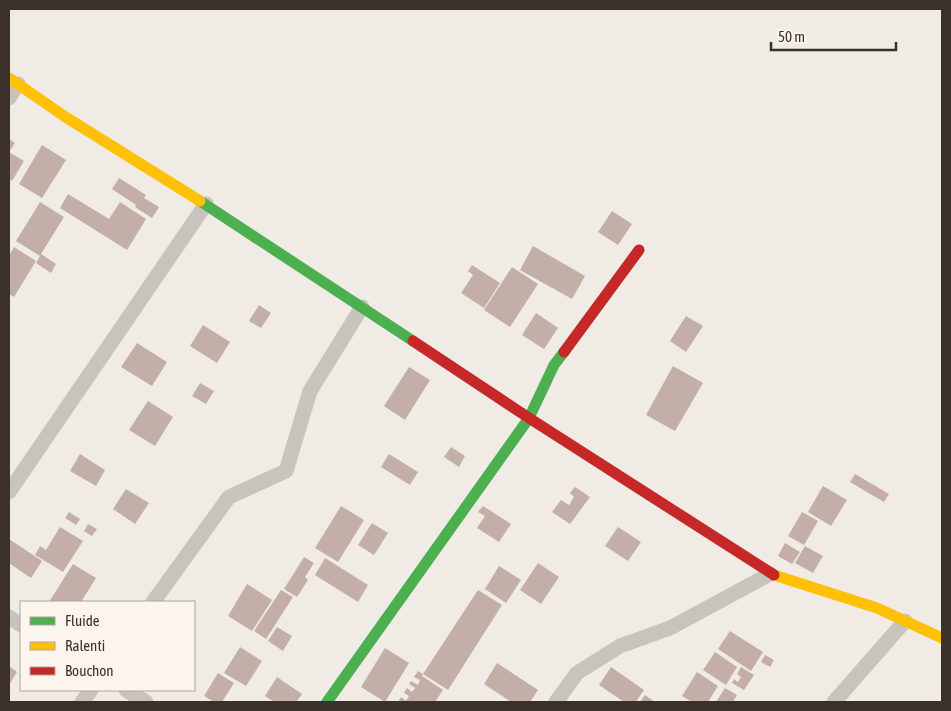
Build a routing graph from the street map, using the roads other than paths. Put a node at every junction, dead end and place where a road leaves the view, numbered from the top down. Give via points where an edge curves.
1 (13, 81) edge
2 (9, 98) edge
3 (206, 204) junction
4 (639, 250) dead end
5 (362, 307) junction
6 (529, 418) junction
7 (9, 492) edge
8 (770, 574) junction
9 (154, 601) edge
10 (9, 617) edge
11 (904, 621) junction
12 (20, 624) edge
13 (942, 638) edge
14 (90, 691) edge
15 (128, 691) edge
16 (82, 702) edge
17 (146, 702) edge
18 (327, 702) edge
19 (556, 702) edge
20 (834, 702) edge

1 - 2 street
1 - 3 street
3 - 5 street
3 - 7 street
4 - 6 street via 554,365
5 - 6 street
5 - 9 street via 310,391 286,471 229,497
6 - 8 street
6 - 18 street
8 - 11 street via 877,608
8 - 19 street via 670,628 620,646 577,673
10 - 12 street
11 - 13 street
11 - 20 street
14 - 16 street
15 - 17 street

